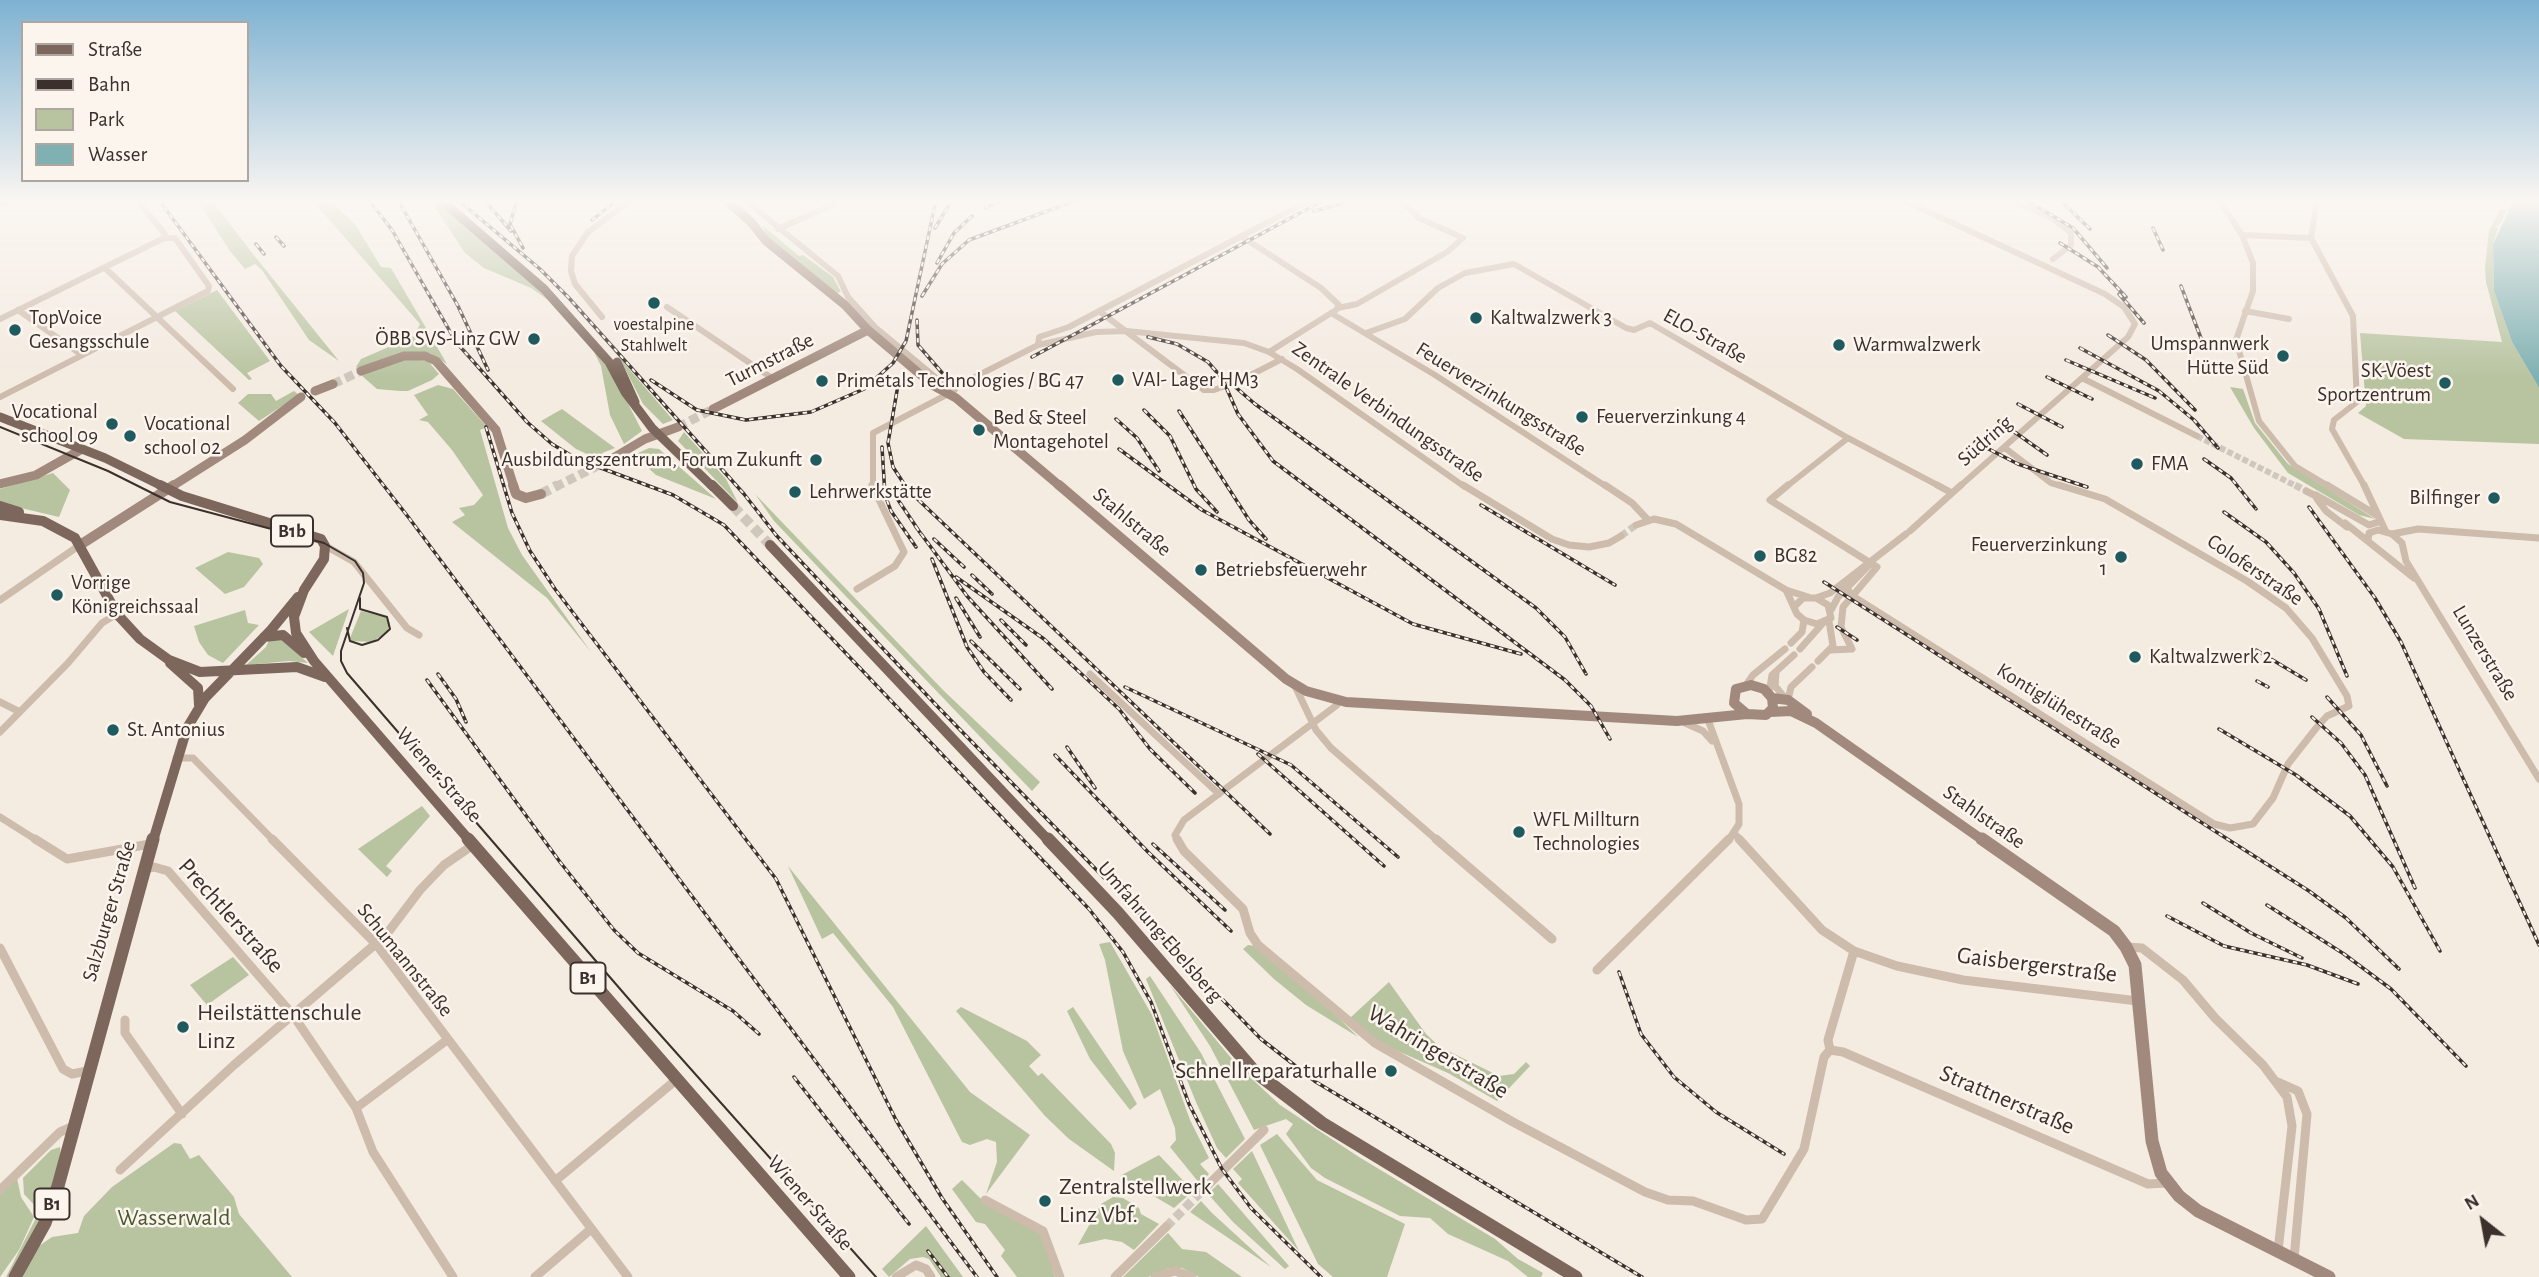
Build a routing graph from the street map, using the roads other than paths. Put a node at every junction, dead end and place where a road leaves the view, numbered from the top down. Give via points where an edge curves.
1 (122, 260) edge
2 (189, 260) edge
3 (510, 260) edge
4 (520, 260) edge
5 (572, 260) edge
6 (789, 260) edge
7 (817, 260) edge
8 (1196, 260) edge
9 (1277, 260) edge
10 (1434, 260) edge
11 (2031, 260) edge
12 (2053, 260) edge
13 (2251, 260) edge
14 (2323, 260) edge
15 (2045, 266) junction
16 (105, 268) junction
17 (667, 307) dead end
18 (1338, 308) junction
19 (18, 310) junction
20 (1099, 311) junction
21 (2245, 311) junction
22 (1331, 313) junction
23 (158, 317) junction
24 (602, 317) dead end
25 (0, 319) edge
26 (2289, 319) dead end
27 (872, 328) junction
28 (1127, 331) junction
29 (1366, 333) junction
30 (877, 338) junction
31 (843, 343) junction
32 (1038, 345) junction
33 (1269, 352) junction
34 (82, 355) junction
35 (1282, 359) junction
36 (361, 371) tunnel mouth
37 (772, 378) junction
38 (2082, 378) junction
39 (959, 383) junction
40 (332, 384) tunnel mouth
41 (233, 389) dead end
42 (315, 391) dead end
43 (948, 393) junction
44 (0, 397) edge
45 (301, 397) dead end
46 (635, 404) junction
47 (713, 409) tunnel mouth
48 (0, 417) edge
49 (678, 426) tunnel mouth
50 (659, 435) junction
51 (2197, 436) tunnel mouth
52 (1848, 438) junction
53 (2005, 448) junction
54 (82, 449) junction
55 (611, 459) tunnel mouth
56 (0, 484) edge
57 (166, 489) junction
58 (541, 494) tunnel mouth
59 (1952, 494) junction
60 (2317, 497) junction
61 (0, 506) edge
62 (733, 506) tunnel mouth
63 (0, 514) edge
64 (37, 520) junction
65 (1648, 520) junction
66 (2347, 520) junction
67 (1636, 525) tunnel mouth
68 (2382, 528) junction
69 (2409, 530) junction
70 (2359, 534) junction
71 (1621, 536) tunnel mouth
72 (2539, 538) edge
73 (2368, 540) junction
74 (2400, 541) junction
75 (80, 544) junction
76 (324, 545) junction
77 (770, 545) tunnel mouth
78 (2380, 550) junction
79 (2403, 550) junction
80 (1871, 562) junction
81 (2420, 583) junction
82 (858, 589) dead end
83 (1847, 589) junction
84 (304, 590) junction
85 (1786, 590) junction
86 (1812, 598) junction
87 (0, 600) edge
88 (1795, 606) junction
89 (117, 614) junction
90 (1828, 618) junction
91 (1804, 620) junction
92 (1840, 620) junction
93 (419, 635) dead end
94 (264, 637) junction
95 (1834, 638) junction
96 (1844, 638) junction
97 (1830, 650) junction
98 (169, 660) junction
99 (314, 661) junction
100 (1778, 669) junction
101 (230, 672) junction
102 (1090, 674) dead end
103 (328, 679) junction
104 (1746, 685) junction
105 (1295, 686) junction
106 (1771, 696) junction
107 (1733, 699) junction
108 (1787, 700) junction
109 (1338, 701) junction
110 (0, 702) edge
111 (199, 705) junction
112 (20, 712) junction
113 (1770, 712) junction
114 (1747, 715) junction
115 (1707, 717) junction
116 (1677, 722) junction
117 (1313, 723) junction
118 (1816, 723) junction
119 (0, 732) edge
120 (1717, 747) junction
121 (176, 758) junction
122 (2539, 779) edge
123 (1219, 794) junction
124 (0, 817) edge
125 (2253, 824) joint
126 (1735, 834) junction
127 (150, 844) junction
128 (474, 845) junction
129 (143, 869) junction
130 (1552, 939) dead end
131 (376, 944) junction
132 (2126, 947) junction
133 (0, 948) edge
134 (1854, 951) junction
135 (1597, 970) dead end
136 (2139, 1001) junction
137 (293, 1015) junction
138 (125, 1020) dead end
139 (447, 1040) junction
140 (1830, 1050) junction
141 (87, 1071) junction
142 (676, 1080) junction
143 (2278, 1082) junction
144 (356, 1108) junction
145 (181, 1114) junction
146 (74, 1126) junction
147 (1264, 1129) dead end
148 (120, 1170) dead end
149 (555, 1181) junction
150 (2167, 1183) junction
151 (1204, 1189) tunnel mouth
152 (0, 1190) edge
153 (985, 1200) dead end
154 (1166, 1227) tunnel mouth
155 (591, 1229) junction
156 (2278, 1251) junction
157 (2294, 1259) junction
158 (15, 1277) edge
159 (453, 1277) edge
160 (535, 1277) edge
161 (628, 1277) edge
162 (849, 1277) edge
163 (896, 1277) edge
164 (931, 1277) edge
165 (1060, 1277) edge
166 (1115, 1277) edge
167 (1155, 1277) edge
168 (1192, 1277) edge
169 (1576, 1277) edge
170 (2329, 1277) edge

1 - 16 street
2 - 23 street via 209,289
3 - 46 main road via 544,289 604,356
4 - 46 main road via 597,337 622,370
5 - 24 street via 572,278
6 - 27 street, Stahlstraße
7 - 27 street via 838,276
8 - 20 street
9 - 18 street via 1328,293
10 - 18 street via 1357,304
11 - 15 street
12 - 15 street
13 - 21 street via 2253,291
14 - 68 street via 2353,316 2357,402 2338,416 2332,429 2374,502
15 - 38 street, Südring via 2112,298 2134,320 2129,335
16 - 19 street
16 - 23 street
17 - 37 street
18 - 22 street
19 - 25 street
19 - 34 street
20 - 28 street
20 - 32 street via 1039,337
21 - 26 street
21 - 68 street via 2236,347 2265,431 2295,466
22 - 29 street, Feuerverzinkungsstraße
22 - 33 street
23 - 34 street
23 - 41 street
27 - 30 street, Stahlstraße
27 - 31 street, Turmstraße
27 - 39 street via 940,381
28 - 32 street, Zentrale Verbindungsstraße via 1083,334
28 - 33 street, Zentrale Verbindungsstraße via 1235,341
28 - 35 street via 1204,390 1239,381
29 - 52 street, ELO-Straße via 1405,319 1438,288 1465,273 1509,263 1626,328 1634,330 1650,323
29 - 65 street, Feuerverzinkungsstraße via 1632,503
30 - 31 street, Turmstraße
30 - 43 street, Stahlstraße
31 - 37 street, Turmstraße
32 - 39 street, Zentrale Verbindungsstraße
33 - 35 street, Zentrale Verbindungsstraße
34 - 44 street
35 - 71 street, Zentrale Verbindungsstraße via 1485,501 1552,539 1589,547
36 - 58 street via 404,356 436,360 496,430 516,494 526,498
37 - 47 street, Turmstraße
38 - 51 street
38 - 53 street, Südring
39 - 43 street, Zentrale Verbindungsstraße
40 - 42 street
43 - 82 street, Zentrale Verbindungsstraße via 872,436 872,483 904,552 895,566
43 - 105 street, Stahlstraße
45 - 57 street via 255,433
46 - 50 main road
48 - 54 main road, B1b
49 - 50 street
50 - 55 street
50 - 62 main road
52 - 59 street, ELO-Straße
52 - 80 street via 1770,500
53 - 59 street, Südring
53 - 125 street, Coloferstraße via 2052,483 2105,499 2225,568 2286,608 2312,638 2349,706 2327,716 2317,727 2288,764 2273,798
54 - 56 street via 36,475
54 - 57 main road, B1b
57 - 75 street
57 - 76 main road, B1b via 317,538
59 - 80 street, Südring
60 - 66 street
60 - 68 street
60 - 70 street via 2331,515
61 - 64 main road
63 - 64 main road
64 - 75 main road via 64,531
65 - 67 street
65 - 85 street via 1688,530
66 - 68 street
66 - 70 street
68 - 69 street
68 - 73 street via 2369,533
68 - 74 street
69 - 72 street
69 - 74 street
70 - 73 street, Lunzerstraße
73 - 78 street, Lunzerstraße
74 - 79 street, Lunzerstraße
75 - 87 street
75 - 89 main road
76 - 84 main road, Wiener Straße / B1b via 324,559
76 - 93 street via 354,562 407,628
77 - 169 main road, Umfahrung Ebelsberg via 1118,913 1254,1071 1322,1124
78 - 79 street via 2391,554
78 - 81 street, Lunzerstraße
79 - 81 street, Lunzerstraße
80 - 83 street, Südring
80 - 83 street, Südring via 1877,567 1875,573
81 - 122 street, Lunzerstraße
83 - 86 street, Südring
83 - 90 street, Südring
83 - 92 street, Südring
83 - 125 street, Kontiglühestraße via 2214,824 2230,828
84 - 94 main road, Salzburger Straße / B1b
84 - 99 main road, Wiener Straße / B1b via 294,626
85 - 86 street
85 - 88 street
86 - 88 street, Südring via 1799,600
86 - 90 street
88 - 91 street
89 - 98 main road
89 - 112 street via 102,623
90 - 91 street
90 - 92 street
90 - 95 street
90 - 100 street, Südring
91 - 104 street via 1802,632
92 - 96 street
94 - 99 main road, B1 via 286,637
94 - 101 main road, Salzburger Straße / B1
95 - 96 street
95 - 97 street
96 - 97 street via 1852,649
97 - 108 street via 1796,681
98 - 101 main road via 200,671
98 - 111 main road via 198,688
99 - 103 main road, Wiener Straße / B1
100 - 106 street via 1769,680
100 - 108 street via 1775,686
101 - 103 main road, B1 via 297,667
101 - 111 main road, Salzburger Straße / B1
102 - 123 street
103 - 128 main road, Wiener Straße / B1
104 - 106 street via 1757,686
104 - 107 street via 1737,689
105 - 109 street, Stahlstraße
105 - 117 street
106 - 108 street
106 - 113 street
107 - 114 street
107 - 115 street, Stahlstraße
108 - 118 street, Stahlstraße
109 - 116 street, Stahlstraße
109 - 117 street, Wahringerstraße
110 - 112 street
111 - 121 main road, Salzburger Straße / B1
112 - 119 street
113 - 114 street
113 - 118 street, Stahlstraße via 1791,711
114 - 115 street, Stahlstraße
115 - 116 street, Stahlstraße
115 - 120 street
116 - 120 street via 1703,731
117 - 123 street, Wahringerstraße
117 - 130 street via 1345,761
118 - 132 street, Stahlstraße via 2100,921
120 - 126 street via 1739,804
121 - 127 main road, Salzburger Straße / B1
121 - 131 street, Schumannstraße via 193,758
123 - 140 street, Wahringerstraße via 1180,825 1177,840 1243,909 1258,945 1375,1043 1645,1192 1693,1201 1746,1220 1762,1219 1808,1141 1824,1057
124 - 127 street via 67,859
126 - 134 street, Gaisbergerstraße via 1822,930
126 - 135 street
127 - 129 main road, Salzburger Straße / B1
128 - 131 street via 436,873
128 - 142 main road, Wiener Straße / B1
129 - 137 street, Prechtlerstraße via 168,871
129 - 141 main road, Salzburger Straße / B1
131 - 137 street
131 - 139 street, Schumannstraße
132 - 136 street, Stahlstraße via 2135,965
132 - 143 street, Stahlstraße via 2152,954 2183,979
133 - 141 street via 64,1069 72,1074
134 - 136 street, Gaisbergerstraße via 1951,978
134 - 140 street via 1828,1040
136 - 150 street, Gaisbergerstraße via 2153,1152
137 - 144 street, Prechtlerstraße
137 - 145 street
138 - 145 street via 125,1033
139 - 144 street
139 - 149 street, Schumannstraße
140 - 150 street, Strattnerstraße via 2148,1184
141 - 146 main road, Salzburger Straße / B1
142 - 149 street
142 - 162 main road, Wiener Straße / B1
143 - 156 street, Stahlstraße via 2291,1107 2292,1126
143 - 157 street, Stahlstraße via 2298,1091 2307,1114
144 - 159 street, Prechtlerstraße via 373,1152
145 - 148 street
146 - 152 street via 60,1132
146 - 158 main road, Salzburger Straße / B1 via 45,1223
147 - 151 street
149 - 155 street, Schumannstraße
150 - 156 street, Gaisbergerstraße via 2198,1211
153 - 165 street via 1043,1231
154 - 166 street
155 - 160 street
155 - 161 street, Schumannstraße
156 - 157 street, Gaisbergerstraße
157 - 170 street, Gaisbergerstraße
163 - 164 street via 916,1265
167 - 168 street via 1175,1271

